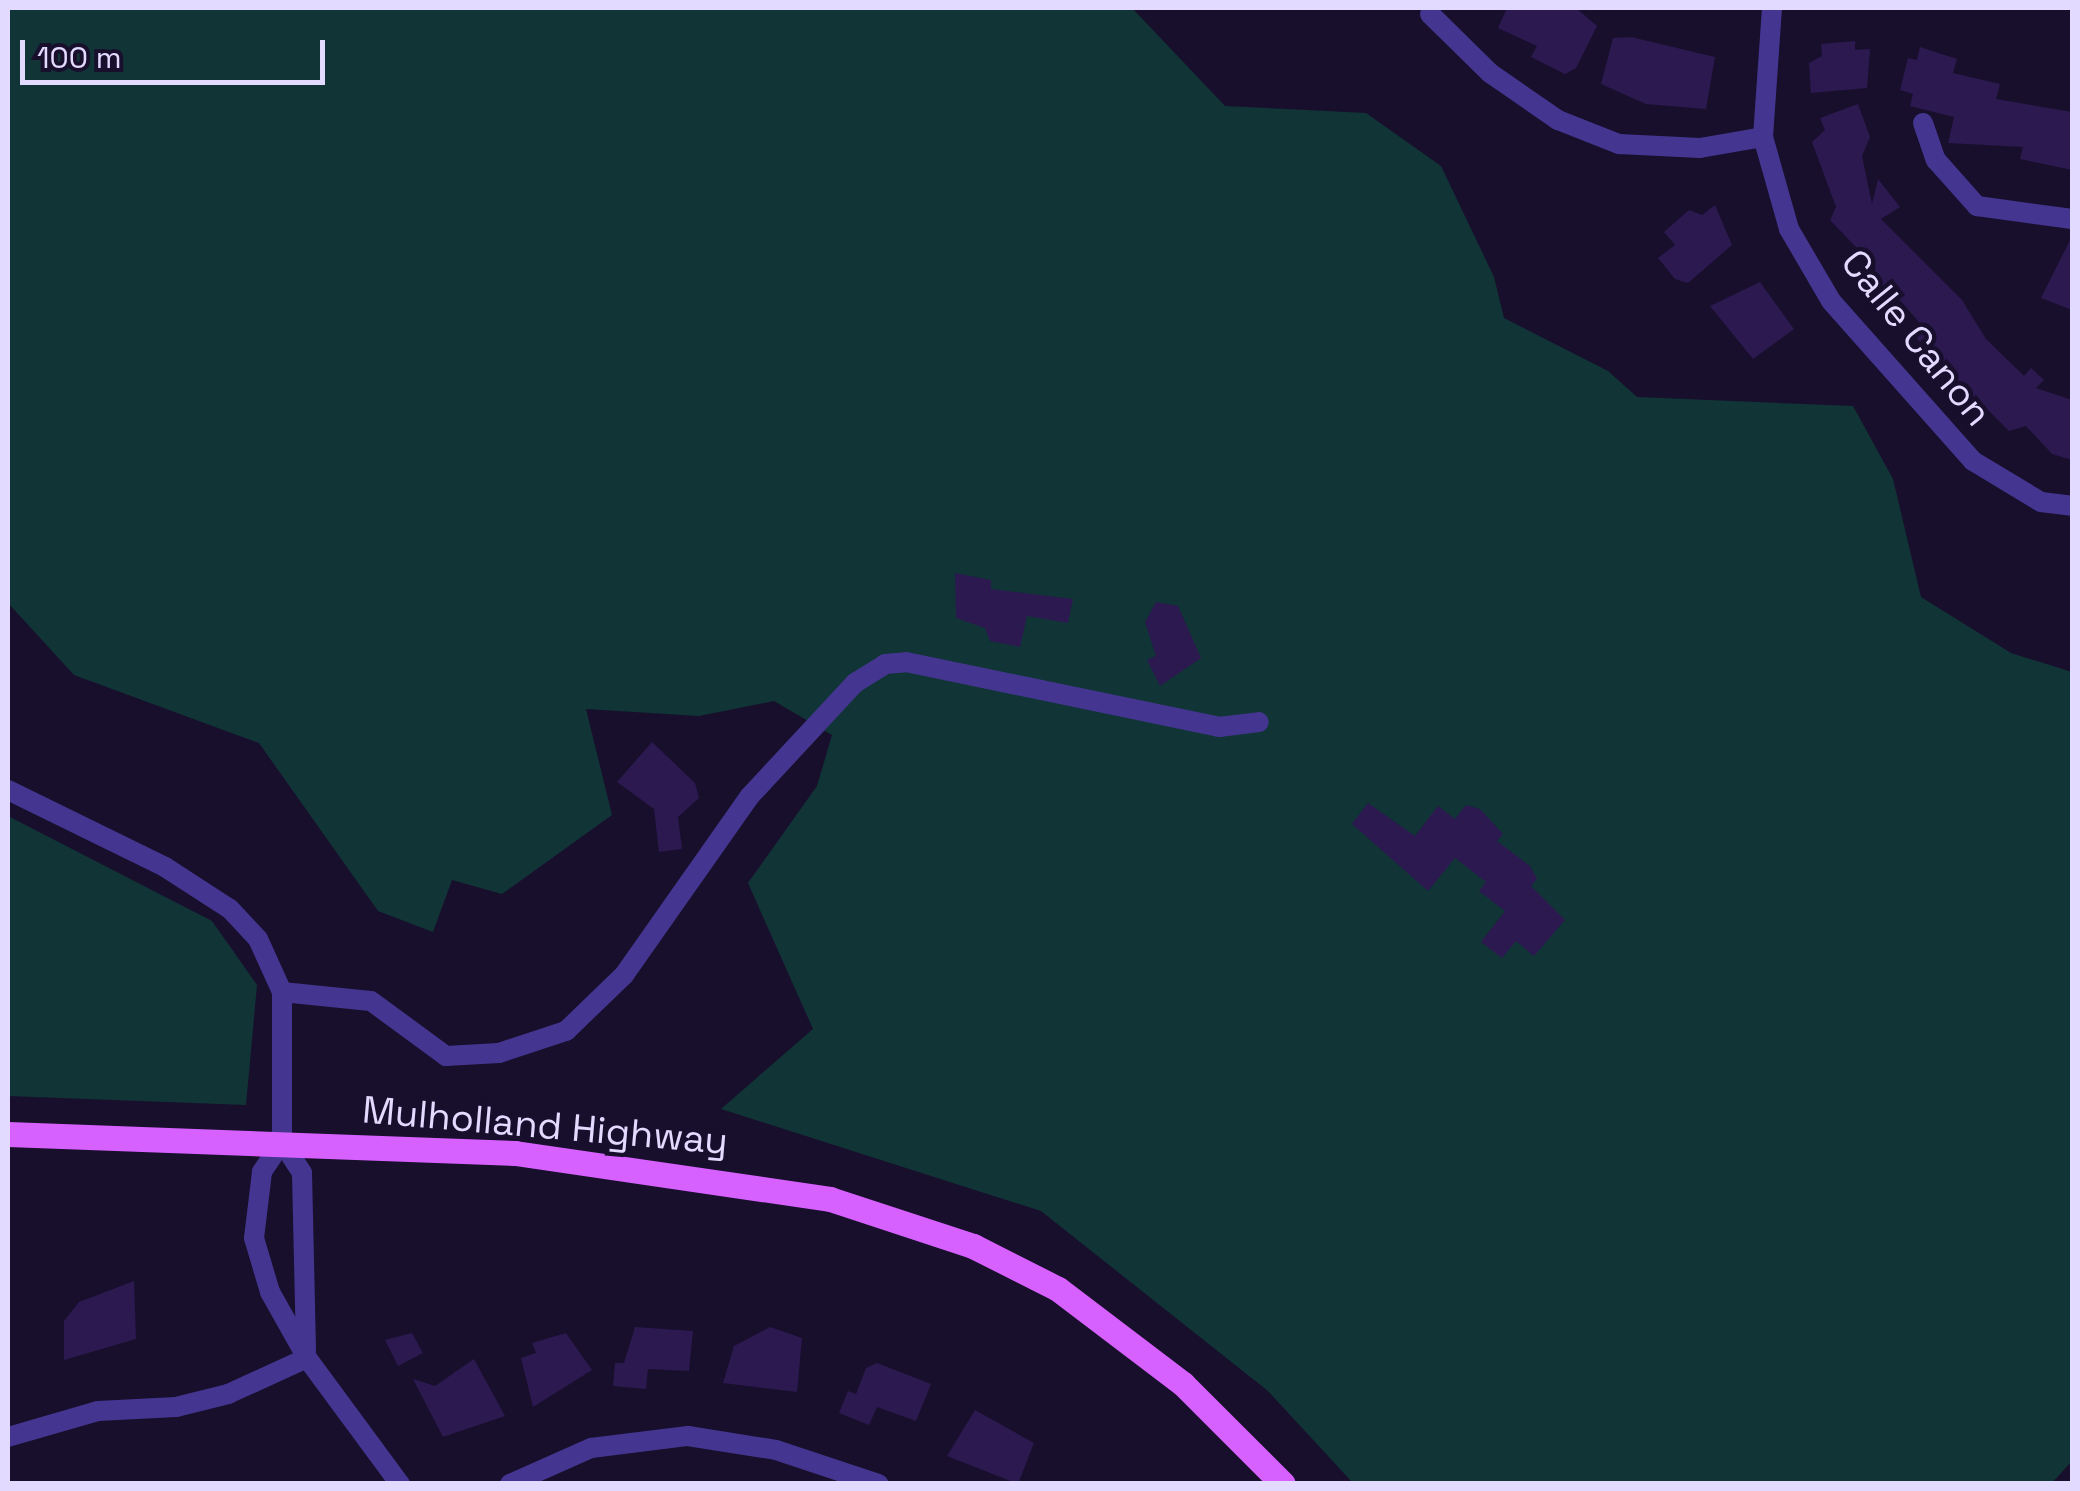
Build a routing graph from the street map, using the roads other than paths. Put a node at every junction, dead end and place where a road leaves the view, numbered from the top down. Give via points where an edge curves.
1 (1772, 8) edge
2 (1430, 14) dead end
3 (1923, 123) dead end
4 (1764, 138) junction
5 (2072, 219) edge
6 (2072, 506) edge
7 (1260, 722) dead end
8 (8, 790) edge
9 (282, 992) junction
10 (8, 1134) edge
11 (282, 1142) junction
12 (257, 1246) junction
13 (300, 1248) junction
14 (307, 1358) junction
15 (8, 1437) edge
16 (400, 1484) edge
17 (510, 1484) edge
18 (878, 1484) edge
19 (1283, 1484) edge

1 - 4 street, Calle Canon
2 - 4 street via 1490,73 1558,120 1619,144 1700,148
3 - 5 street via 1936,160 1977,206
4 - 6 street, Calle Canon via 1789,229 1831,300 1972,461 2040,502
7 - 9 street via 1218,728 906,662 886,664 854,683 749,797 624,975 566,1031 499,1053 446,1056 370,1001
8 - 9 street via 34,797 230,909 258,939
9 - 11 street
10 - 11 main road, Mulholland Highway
11 - 12 street via 262,1172
11 - 13 street via 302,1173
11 - 19 main road, Mulholland Highway via 611,1161 765,1185 905,1220 1058,1289 1183,1384
12 - 13 street
12 - 14 street via 270,1292
13 - 14 street
14 - 15 street via 228,1394 176,1407 98,1410
14 - 16 street
17 - 18 street via 591,1448 688,1436 776,1450

